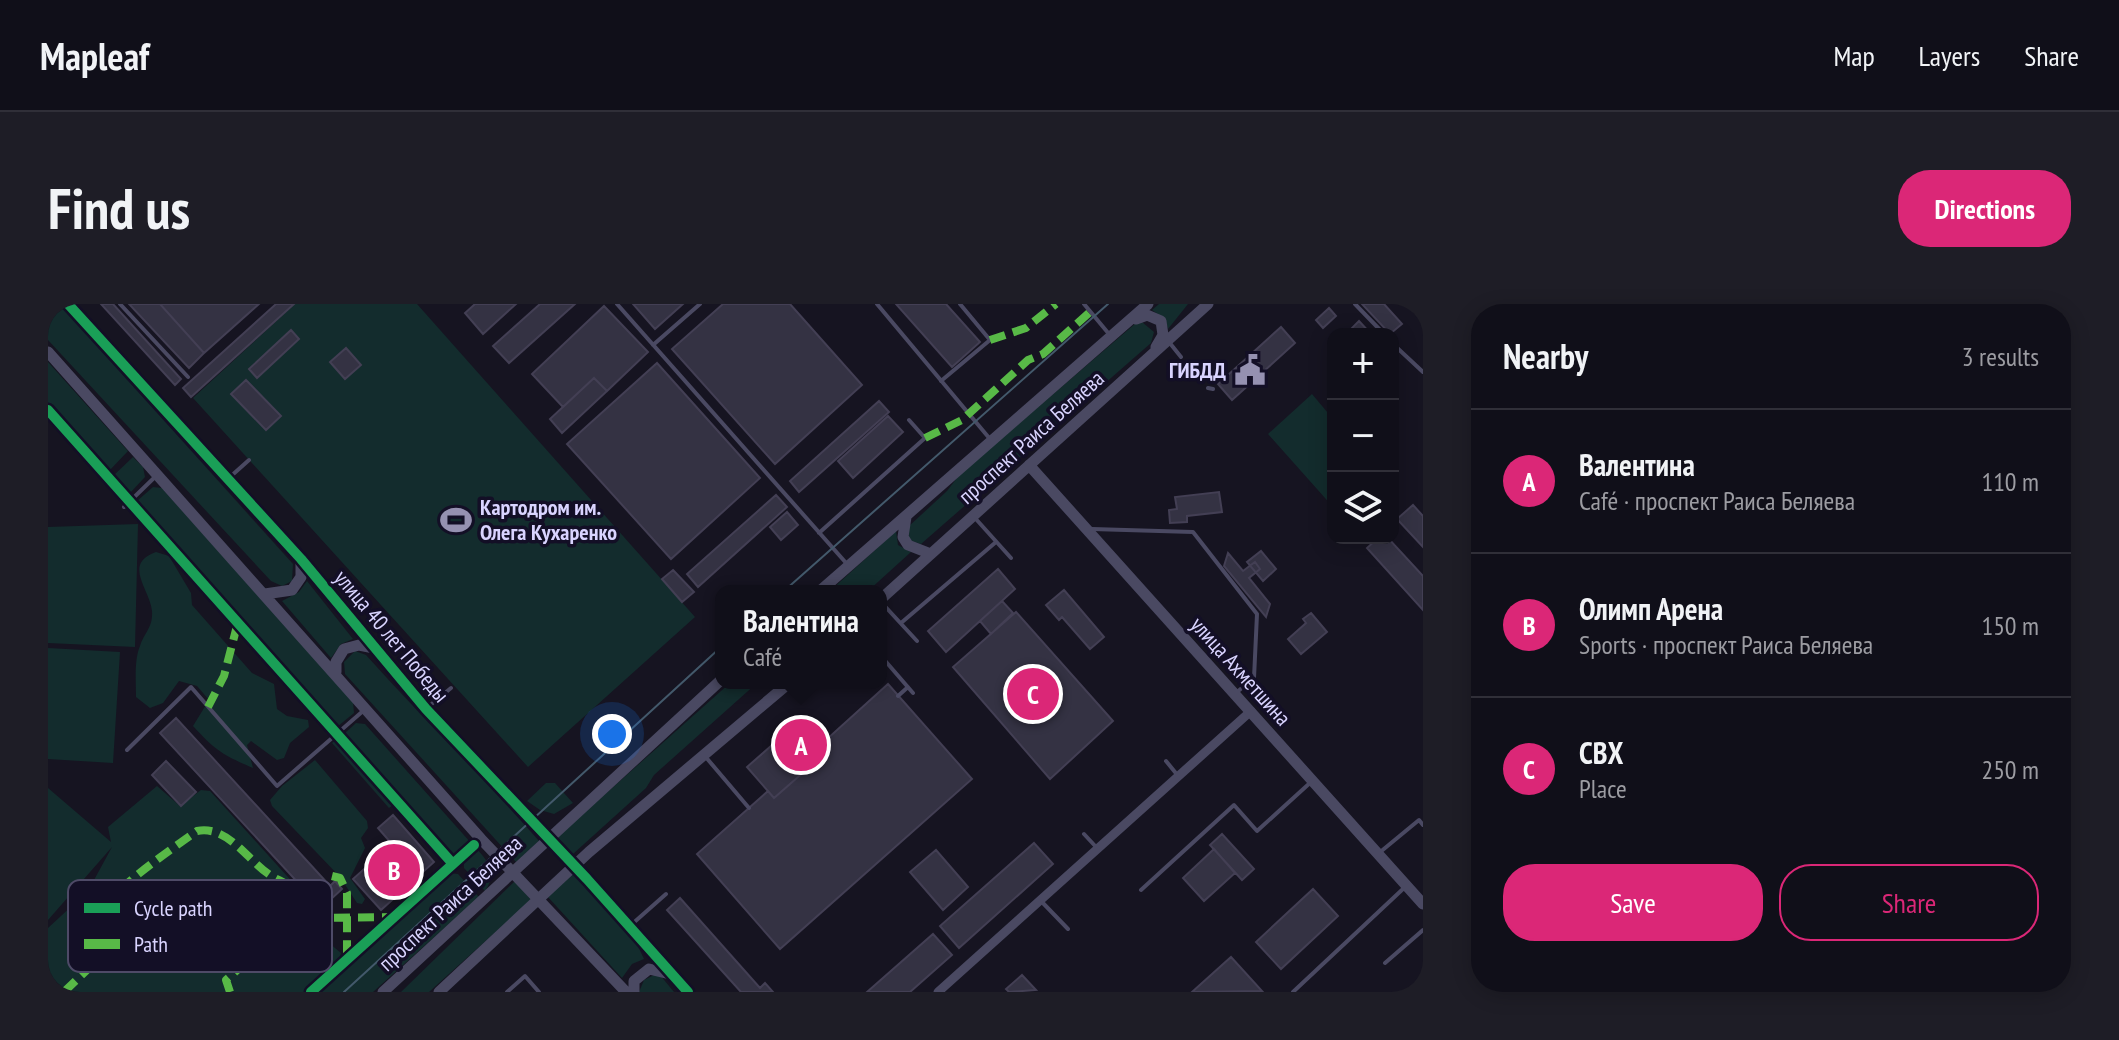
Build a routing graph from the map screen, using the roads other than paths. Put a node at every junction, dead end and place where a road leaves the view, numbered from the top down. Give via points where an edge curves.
1 (68, 304) edge
2 (120, 304) edge
3 (617, 304) edge
4 (700, 304) edge
5 (877, 304) edge
6 (960, 304) edge
7 (1084, 304) edge
8 (1148, 304) edge
9 (1208, 304) edge
10 (1355, 304) edge
11 (1127, 323) junction
12 (1378, 328) edge
13 (1110, 336) junction
14 (1167, 340) junction
15 (653, 345) junction
16 (1399, 350) edge
17 (1154, 351) junction
18 (48, 352) edge
19 (1181, 357) dead end
20 (1423, 372) edge
21 (188, 377) dead end
22 (941, 381) junction
23 (909, 420) dead end
24 (991, 441) junction
25 (249, 460) dead end
26 (1029, 465) junction
27 (158, 474) junction
28 (228, 479) junction
29 (124, 507) dead end
30 (906, 516) junction
31 (973, 517) junction
32 (1087, 529) junction
33 (819, 533) junction
34 (996, 542) junction
35 (931, 554) junction
36 (1011, 558) dead end
37 (301, 559) junction
38 (849, 566) junction
39 (827, 585) edge
40 (265, 594) junction
41 (887, 594) edge
42 (887, 607) edge
43 (901, 623) junction
44 (917, 641) dead end
45 (375, 649) junction
46 (887, 663) edge
47 (336, 672) junction
48 (715, 686) edge
49 (908, 687) junction
50 (451, 688) dead end
51 (780, 689) edge
52 (913, 693) dead end
53 (1235, 694) junction
54 (898, 696) dead end
55 (367, 707) junction
56 (426, 709) junction
57 (1251, 711) junction
58 (127, 750) dead end
59 (703, 754) junction
60 (1166, 761) dead end
61 (1180, 779) junction
62 (1313, 780) junction
63 (751, 806) dead end
64 (1423, 825) edge
65 (1084, 834) dead end
66 (549, 838) junction
67 (1099, 850) junction
68 (1378, 854) junction
69 (575, 866) junction
70 (513, 872) junction
71 (1405, 886) junction
72 (1141, 890) dead end
73 (666, 894) dead end
74 (541, 900) junction
75 (1041, 901) junction
76 (1423, 904) edge
77 (630, 927) junction
78 (1068, 929) dead end
79 (1423, 930) edge
80 (1385, 963) dead end
81 (671, 974) junction
82 (383, 992) edge
83 (439, 992) edge
84 (507, 992) edge
85 (539, 992) edge
86 (626, 992) edge
87 (634, 992) edge
88 (688, 992) edge
89 (938, 992) edge
90 (1293, 992) edge

1 - 28 street, улица 40 лет Победы
2 - 21 lane
3 - 15 lane
4 - 15 lane
5 - 22 lane
6 - 22 lane via 990,340
7 - 13 lane
8 - 11 street, проспект Раиса Беляева
9 - 14 street, проспект Раиса Беляева
10 - 12 lane
11 - 13 street, проспект Раиса Беляева
11 - 17 street via 1147,315 1161,321 1163,335
13 - 24 street, проспект Раиса Беляева
14 - 17 street, проспект Раиса Беляева
14 - 19 lane
15 - 33 lane
16 - 20 lane
17 - 26 street, проспект Раиса Беляева
18 - 27 street
22 - 24 lane
23 - 33 lane via 925,438
24 - 30 street, проспект Раиса Беляева
25 - 28 lane
26 - 31 street, проспект Раиса Беляева
26 - 32 street, улица Ахметшина
27 - 29 lane
27 - 40 street
28 - 37 street, улица 40 лет Победы
30 - 35 street via 903,537 908,545
30 - 38 street, проспект Раиса Беляева
31 - 34 lane
31 - 35 street, проспект Раиса Беляева
32 - 53 street, улица Ахметшина
32 - 53 lane via 1193,532 1257,614 1254,678
33 - 38 lane
34 - 36 lane
34 - 43 lane
35 - 41 street, проспект Раиса Беляева
37 - 40 street via 297,585 285,593
37 - 45 street, улица 40 лет Победы
38 - 39 street, проспект Раиса Беляева
40 - 47 street
42 - 43 lane
43 - 44 lane
45 - 47 street via 344,649
45 - 56 street, улица 40 лет Победы
46 - 49 lane
47 - 55 street
48 - 66 street, проспект Раиса Беляева
49 - 52 lane
49 - 54 lane
50 - 56 lane
51 - 59 street
53 - 57 street, улица Ахметшина
55 - 58 lane via 277,786 191,687
55 - 70 street
56 - 66 street, улица 40 лет Победы
57 - 61 street
57 - 62 street, улица Ахметшина
59 - 63 lane
59 - 69 street
60 - 61 lane
61 - 67 street
62 - 68 street, улица Ахметшина
62 - 72 lane via 1257,831 1234,805
64 - 68 lane via 1419,820
65 - 67 lane
66 - 69 street, улица 40 лет Победы
66 - 70 street, проспект Раиса Беляева
67 - 75 street
68 - 71 street, улица Ахметшина
69 - 74 street
69 - 77 street, улица 40 лет Победы
70 - 74 street
70 - 82 street, проспект Раиса Беляева
71 - 76 street, улица Ахметшина
71 - 90 lane
73 - 77 lane
74 - 83 street
74 - 86 street
75 - 78 lane
75 - 89 street
77 - 81 street, улица 40 лет Победы
79 - 80 lane
81 - 87 street via 649,969 634,981
81 - 88 street, улица 40 лет Победы
84 - 85 lane via 525,976

